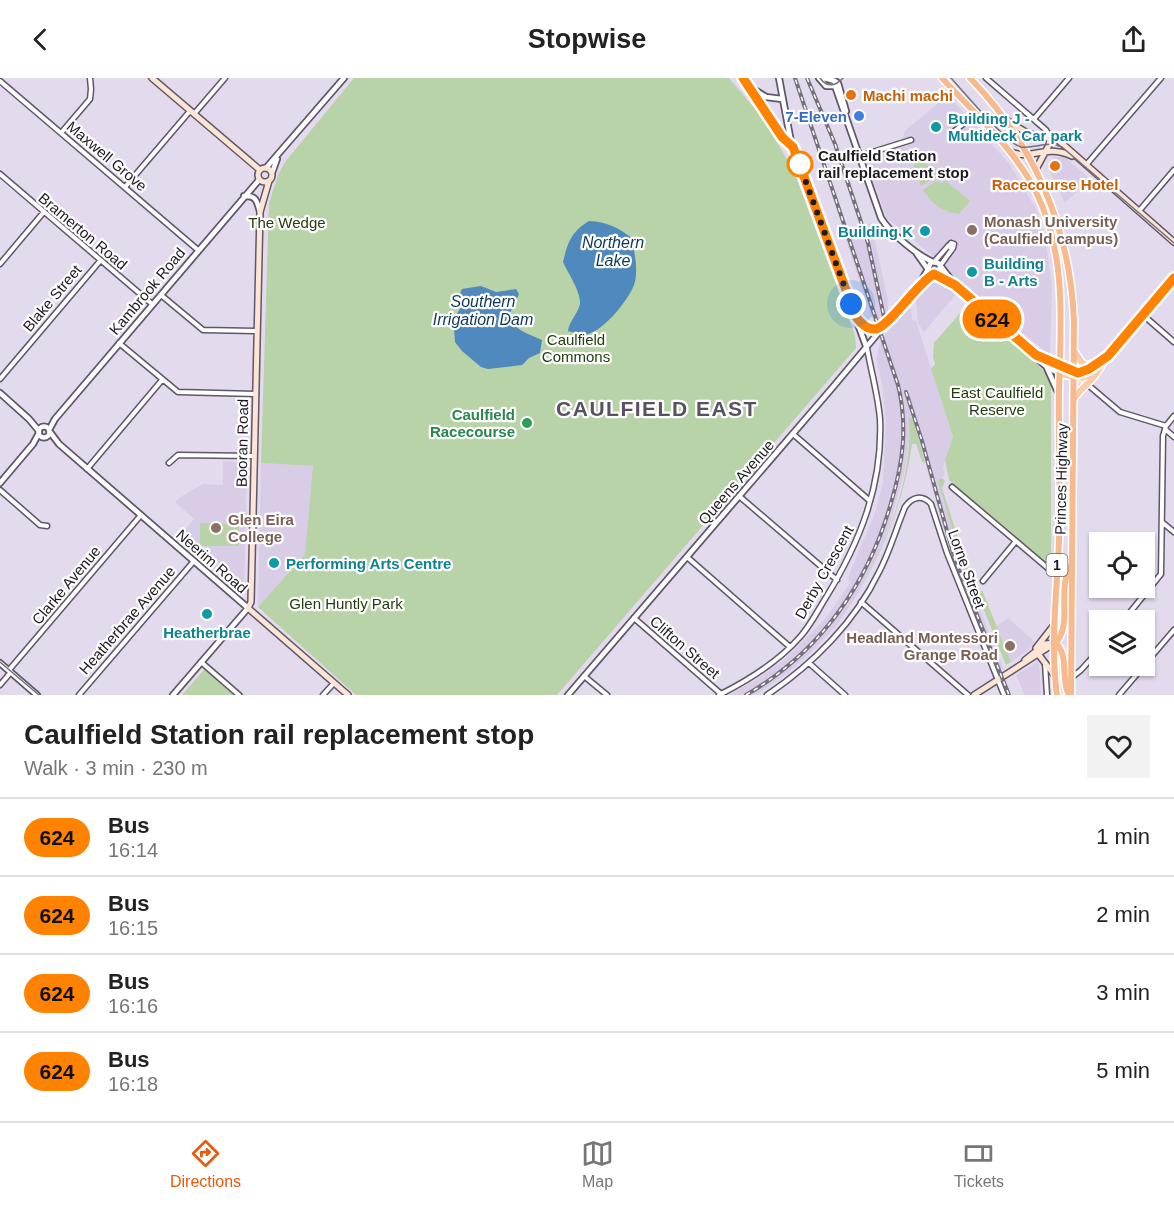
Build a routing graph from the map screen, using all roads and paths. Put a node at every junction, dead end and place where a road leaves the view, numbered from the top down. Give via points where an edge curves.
1 (90, 78) edge
2 (152, 78) edge
3 (225, 78) edge
4 (344, 78) edge
5 (743, 78) edge
6 (779, 78) edge
7 (819, 78) edge
8 (824, 78) edge
9 (942, 78) edge
10 (970, 78) edge
11 (986, 78) edge
12 (1069, 78) edge
13 (1161, 78) edge
14 (0, 81) edge
15 (838, 82) edge
16 (751, 87) junction
17 (782, 99) junction
18 (192, 112) junction
19 (975, 114) junction
20 (786, 117) junction
21 (772, 119) junction
22 (1034, 119) junction
23 (1006, 120) junction
24 (62, 133) junction
25 (951, 134) dead end
26 (1050, 137) junction
27 (911, 140) dead end
28 (793, 147) junction
29 (1008, 150) junction
30 (1046, 150) junction
31 (1028, 154) junction
32 (278, 156) junction
33 (860, 156) junction
34 (1077, 158) junction
35 (1086, 166) junction
36 (263, 169) junction
37 (1036, 169) junction
38 (1174, 170) edge
39 (272, 173) junction
40 (0, 174) edge
41 (260, 180) junction
42 (269, 181) junction
43 (125, 187) junction
44 (244, 196) junction
45 (262, 200) junction
46 (1139, 211) junction
47 (260, 212) junction
48 (43, 213) junction
49 (1174, 242) edge
50 (198, 250) junction
51 (914, 250) junction
52 (100, 261) junction
53 (933, 262) junction
54 (0, 264) edge
55 (940, 267) junction
56 (927, 268) junction
57 (934, 274) junction
58 (1174, 278) edge
59 (920, 283) junction
60 (955, 285) junction
61 (160, 294) junction
62 (152, 304) junction
63 (1143, 315) junction
64 (856, 317) junction
65 (887, 322) junction
66 (257, 331) junction
67 (1174, 342) edge
68 (119, 343) junction
69 (867, 346) junction
70 (1074, 351) junction
71 (1036, 355) junction
72 (1046, 366) junction
73 (1060, 366) junction
74 (1096, 368) junction
75 (1060, 374) junction
76 (1073, 375) junction
77 (0, 379) edge
78 (162, 380) junction
79 (1087, 384) junction
80 (0, 393) edge
81 (256, 394) junction
82 (1059, 395) junction
83 (1074, 399) junction
84 (1174, 416) edge
85 (29, 419) junction
86 (55, 419) junction
87 (43, 426) junction
88 (1165, 428) junction
89 (39, 432) junction
90 (47, 434) junction
91 (793, 434) junction
92 (1174, 437) edge
93 (33, 444) junction
94 (254, 456) junction
95 (169, 463) dead end
96 (87, 468) junction
97 (0, 483) edge
98 (952, 488) dead end
99 (0, 490) edge
100 (739, 496) junction
101 (871, 502) junction
102 (141, 515) junction
103 (1163, 522) junction
104 (47, 526) dead end
105 (1174, 532) edge
106 (1016, 541) junction
107 (687, 557) junction
108 (194, 561) junction
109 (1071, 565) junction
110 (1057, 572) junction
111 (837, 580) junction
112 (983, 581) dead end
113 (1060, 592) junction
114 (861, 602) junction
115 (248, 608) junction
116 (1132, 610) edge
117 (634, 618) junction
118 (1055, 624) junction
119 (1174, 630) edge
120 (1055, 643) junction
121 (790, 647) junction
122 (1155, 652) edge
123 (1036, 653) junction
124 (1045, 661) junction
125 (1089, 661) edge
126 (201, 662) junction
127 (0, 663) edge
128 (809, 663) junction
129 (10, 671) junction
130 (584, 676) junction
131 (1055, 676) junction
132 (1135, 676) edge
133 (1071, 678) junction
134 (998, 679) junction
135 (334, 683) junction
136 (0, 685) edge
137 (720, 694) edge
138 (37, 695) edge
139 (79, 695) edge
140 (173, 695) edge
141 (239, 695) edge
142 (323, 695) edge
143 (348, 695) edge
144 (568, 695) edge
145 (607, 695) edge
146 (767, 695) edge
147 (846, 695) edge
148 (968, 695) edge
149 (974, 695) edge
150 (1004, 695) edge
151 (1047, 695) edge
152 (1057, 695) edge
153 (1070, 695) edge
154 (1119, 695) edge

1 - 24 street via 90,99
2 - 18 main road
3 - 18 street
4 - 32 street
5 - 16 street
6 - 17 street
7 - 15 street via 826,86
8 - 15 street
9 - 19 highway, 1
10 - 23 highway, 1
11 - 22 street
12 - 22 street
13 - 35 street
14 - 24 street, Maxwell Grove
15 - 33 street
16 - 17 street via 766,97
16 - 21 street
17 - 20 street
18 - 36 main road
18 - 43 street
19 - 25 street
19 - 29 highway, 1
20 - 21 street via 780,122
20 - 28 street
21 - 28 street
22 - 26 street
23 - 26 main road via 1032,135
23 - 31 highway, 1
24 - 43 street, Maxwell Grove
26 - 30 main road
26 - 34 main road
27 - 33 street
28 - 64 street
29 - 31 main road
29 - 73 highway, 1 via 1038,196 1055,248 1062,295
30 - 31 main road
30 - 34 main road
30 - 37 main road
31 - 37 highway, 1
32 - 36 street
32 - 39 street
33 - 51 street via 881,218
34 - 35 main road
35 - 46 main road
36 - 39 main road
36 - 41 main road, Booran Road via 258,174
37 - 70 highway, 1 via 1066,254 1074,304
38 - 46 street
39 - 42 main road, Booran Road
40 - 48 street, Bramerton Road
41 - 42 main road
41 - 44 street, Kambrook Road
41 - 45 main road, Booran Road
42 - 45 main road, Booran Road
43 - 50 street, Maxwell Grove
44 - 47 street via 256,199
44 - 50 street, Kambrook Road
45 - 47 main road, Booran Road
46 - 49 main road
47 - 66 main road, Booran Road
48 - 52 street, Bramerton Road
48 - 54 street
50 - 61 street, Kambrook Road
51 - 53 street
51 - 56 street
52 - 62 street, Bramerton Road
52 - 77 street, Blake Street
53 - 55 street
53 - 55 street via 951,246
53 - 56 street
55 - 57 street
55 - 60 street
56 - 57 street
56 - 59 street, Queens Avenue
57 - 59 street, Queens Avenue
57 - 60 street
58 - 63 main road
59 - 65 street, Queens Avenue
60 - 71 street
61 - 62 street, Kambrook Road
61 - 66 street via 203,330
62 - 68 street, Kambrook Road
63 - 67 street
63 - 74 main road
64 - 65 street via 870,328
64 - 69 street
65 - 69 street, Queens Avenue
66 - 81 main road, Booran Road
68 - 78 street
68 - 86 street, Kambrook Road
69 - 91 street, Queens Avenue
69 - 101 street, Derby Crescent via 880,418
70 - 74 main road via 1083,364
70 - 76 highway, 1
71 - 72 street
71 - 73 street
72 - 75 street
72 - 82 street
73 - 75 highway, Princes Highway / 1
73 - 76 main road
74 - 76 main road
74 - 79 main road
75 - 76 main road
75 - 82 highway, Princes Highway / 1
76 - 83 highway, Princes Highway / 1
78 - 81 street via 178,392
78 - 96 street
79 - 83 main road
79 - 88 street via 1120,411
80 - 85 street
81 - 94 main road, Booran Road
82 - 110 highway, Princes Highway / 1
83 - 109 highway, Princes Highway / 1
84 - 88 street
85 - 87 street
85 - 89 street
86 - 87 street, Kambrook Road
86 - 90 street, Kambrook Road
87 - 89 street, Kambrook Road
87 - 90 street
88 - 92 street
88 - 103 street
89 - 90 street
89 - 93 street, Kambrook Road
90 - 93 street, Kambrook Road
90 - 96 street, Neerim Road
91 - 100 street, Queens Avenue
91 - 101 street
93 - 97 street, Kambrook Road
94 - 95 street via 178,455
94 - 115 main road, Booran Road
96 - 102 street, Neerim Road
98 - 106 street
99 - 104 street via 40,525
100 - 107 street, Queens Avenue
100 - 111 street
101 - 111 street, Derby Crescent
102 - 108 street, Neerim Road
102 - 129 street, Clarke Avenue
103 - 105 street
103 - 116 street via 1161,577
106 - 110 street
106 - 112 street
107 - 117 street, Queens Avenue
107 - 121 street
108 - 115 street, Neerim Road
108 - 139 street, Heatherbrae Avenue
109 - 113 highway
109 - 133 highway, Princes Highway / 1
110 - 113 highway, Princes Highway / 1
111 - 121 street, Derby Crescent via 806,631
113 - 118 highway, Princes Highway / 1
113 - 120 highway via 1063,632
114 - 128 street
114 - 134 street, Lorne Street via 879,573 904,507 914,498 928,501
114 - 148 street
115 - 126 street
115 - 135 main road, Neerim Road
117 - 130 street, Queens Avenue
117 - 137 street, Clifton Street
118 - 120 highway, Princes Highway / 1
118 - 123 main road
119 - 122 street
120 - 123 main road
120 - 131 highway, Princes Highway / 1
120 - 153 highway via 1061,650 1065,686
121 - 137 street, Derby Crescent
123 - 124 main road
123 - 134 main road
124 - 131 main road
124 - 151 street
125 - 133 street
126 - 140 street
126 - 141 street
127 - 129 street
128 - 146 street
128 - 147 street
129 - 136 street, Clarke Avenue
129 - 138 street
130 - 144 street, Queens Avenue
130 - 145 street
131 - 152 highway, Princes Highway / 1
132 - 154 street
133 - 153 highway, Princes Highway / 1
134 - 149 main road
134 - 150 street, Lorne Street
135 - 142 street
135 - 143 main road, Neerim Road

